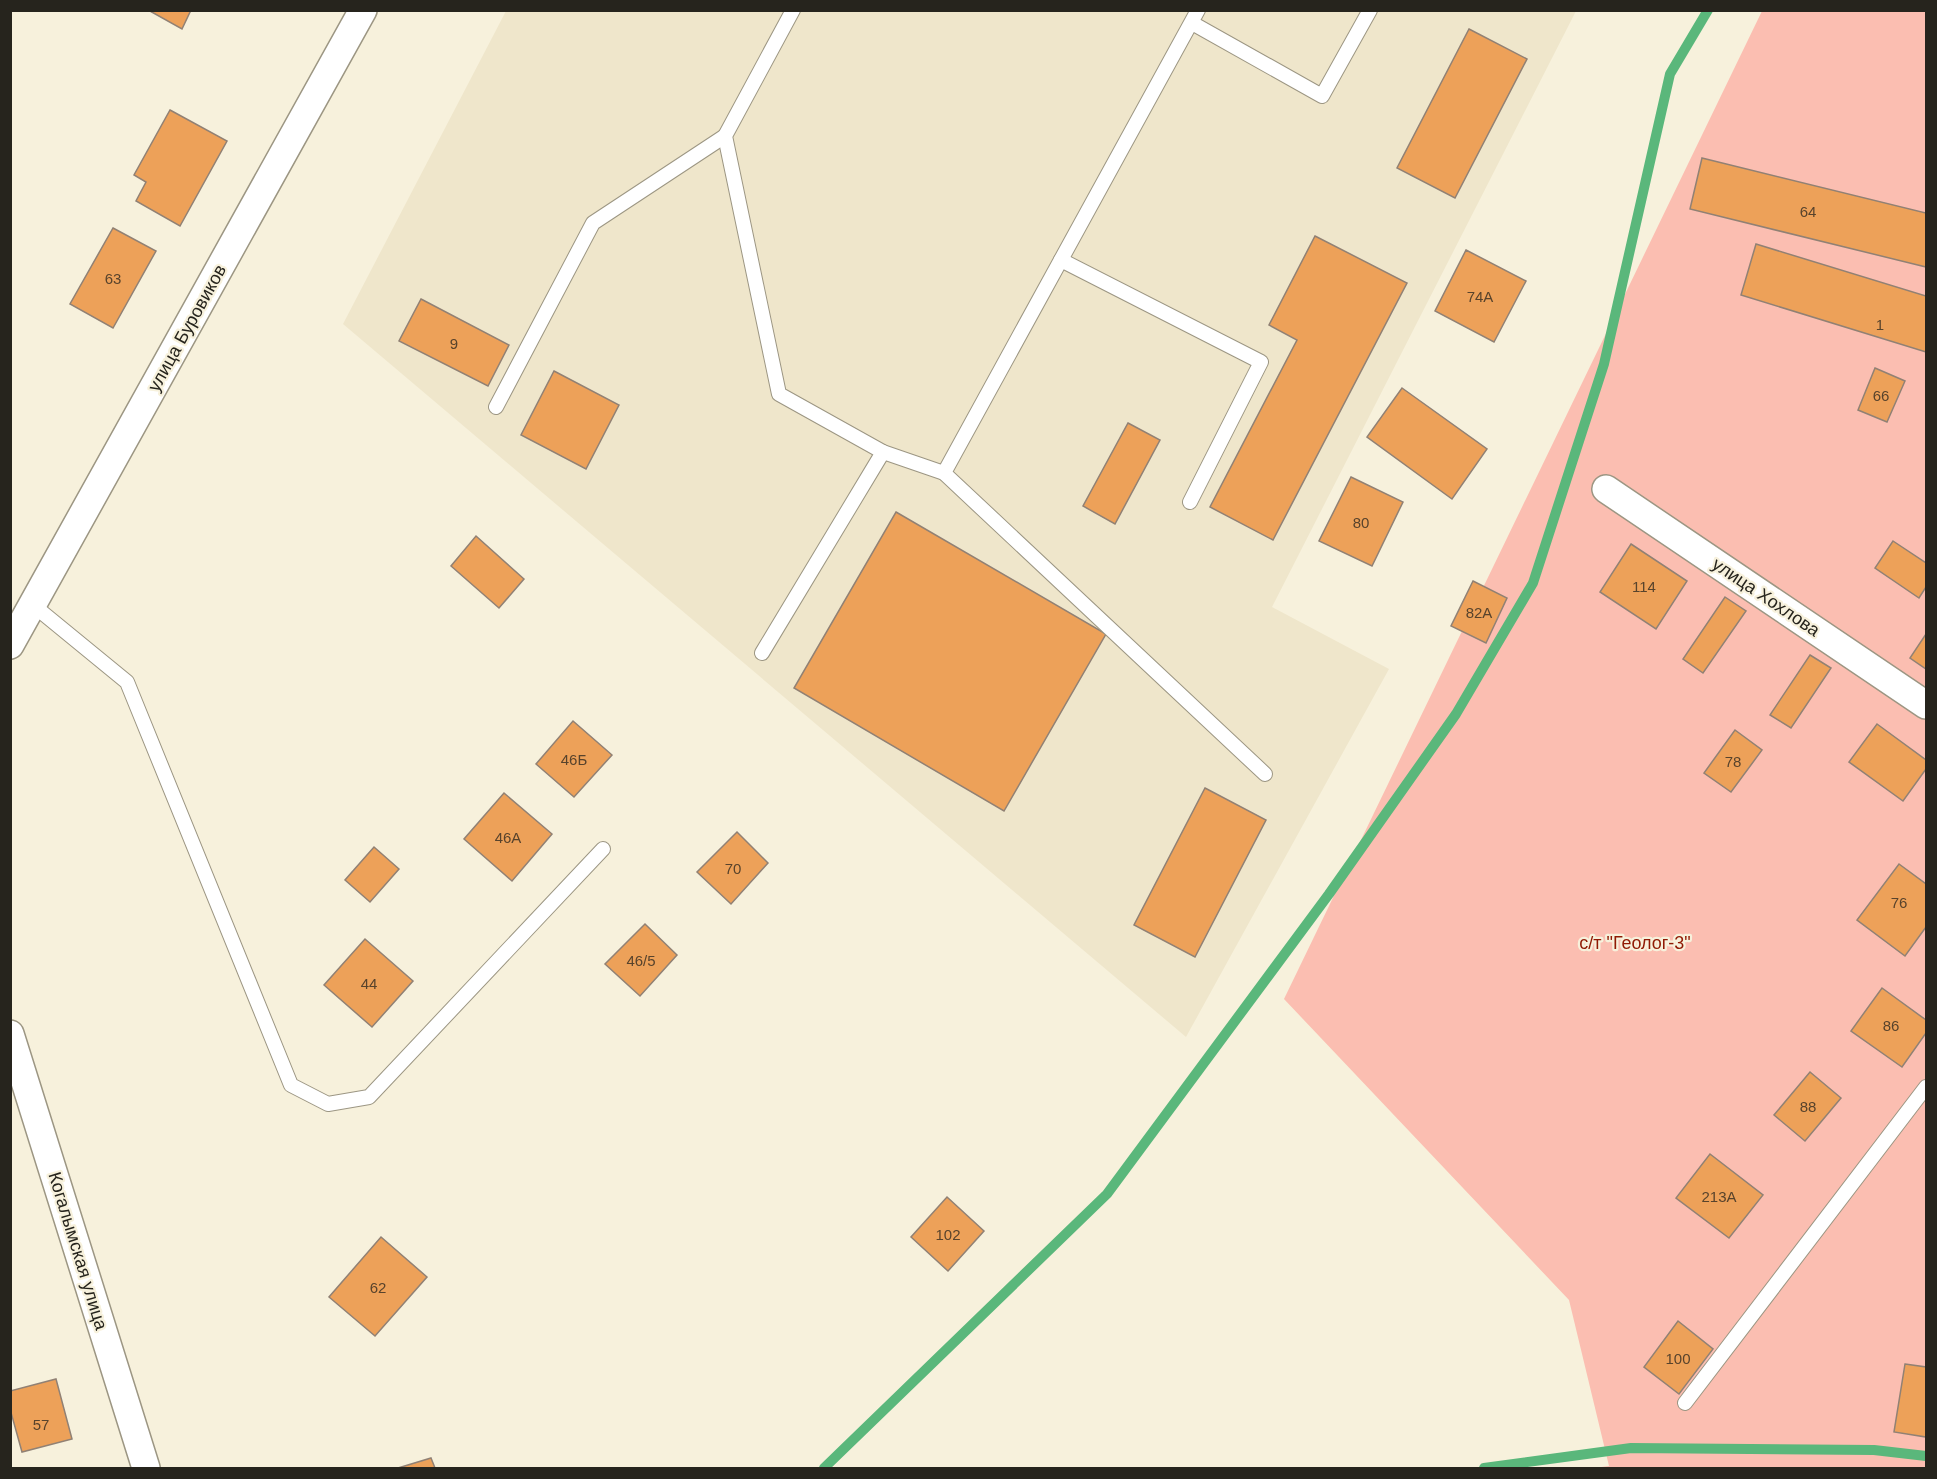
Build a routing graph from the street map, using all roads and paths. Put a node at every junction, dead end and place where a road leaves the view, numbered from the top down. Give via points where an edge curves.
1 (363, 10) edge
2 (793, 10) edge
3 (1370, 10) edge
4 (1195, 17) edge
5 (725, 136) junction
6 (1061, 260) junction
7 (496, 406) dead end
8 (883, 452) junction
9 (944, 473) junction
10 (1606, 489) dead end
11 (1190, 502) dead end
12 (33, 605) junction
13 (10, 645) edge
14 (762, 652) dead end
15 (1926, 705) edge
16 (1265, 774) dead end
17 (603, 849) dead end
18 (10, 1034) edge
19 (1926, 1087) edge
20 (1685, 1403) dead end
21 (146, 1468) edge

1 - 12 street, улица Буровиков
2 - 5 lane
3 - 4 lane via 1323,96
4 - 6 lane
5 - 7 lane via 593,223
5 - 8 lane via 779,394
6 - 9 lane
6 - 11 lane via 1261,362
8 - 9 lane
8 - 14 lane
9 - 16 lane
10 - 15 street, улица Хохлова
12 - 13 street, улица Буровиков
12 - 17 lane via 127,682 291,1085 328,1104 369,1097
18 - 21 street, Когалымская улица
19 - 20 lane

